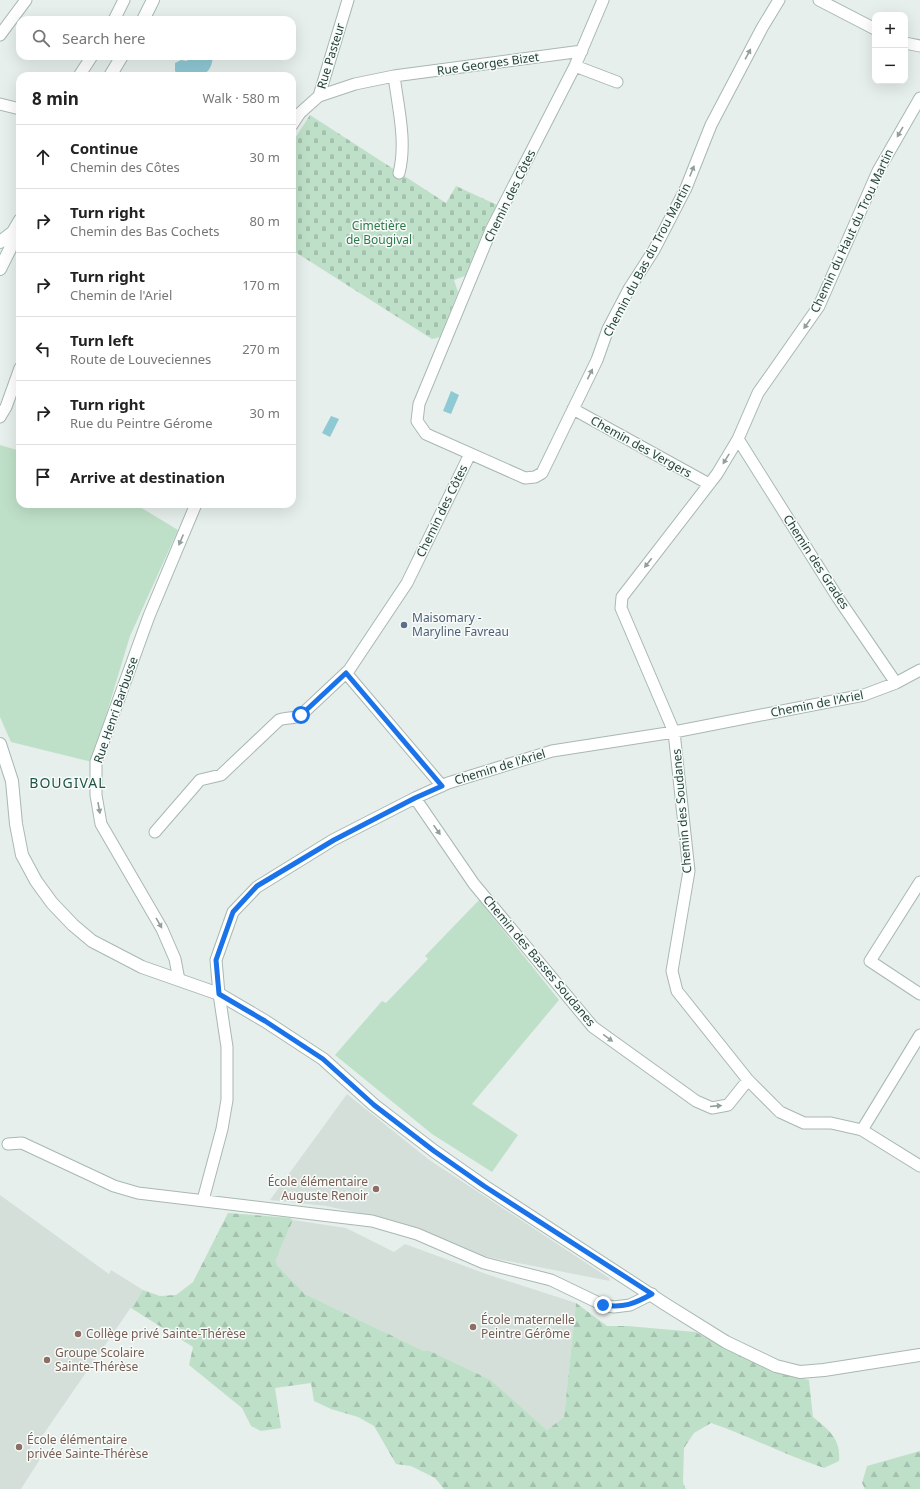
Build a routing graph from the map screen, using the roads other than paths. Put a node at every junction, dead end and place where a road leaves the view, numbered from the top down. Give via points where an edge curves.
1 (26, 0) edge
2 (124, 0) edge
3 (153, 0) edge
4 (348, 0) edge
5 (603, 0) edge
6 (779, 0) edge
7 (819, 0) edge
8 (116, 16) edge
9 (145, 16) edge
10 (872, 27) edge
11 (0, 35) edge
12 (908, 44) edge
13 (920, 46) edge
14 (582, 51) junction
15 (89, 60) edge
16 (120, 60) edge
17 (575, 66) junction
18 (82, 72) edge
19 (112, 72) edge
20 (394, 76) junction
21 (617, 82) dead end
22 (319, 96) junction
23 (920, 98) edge
24 (0, 104) edge
25 (16, 108) edge
26 (296, 119) edge
27 (399, 173) dead end
28 (16, 227) edge
29 (13, 232) junction
30 (0, 242) edge
31 (0, 270) edge
32 (16, 379) edge
33 (572, 409) junction
34 (0, 417) edge
35 (738, 439) junction
36 (470, 454) junction
37 (709, 484) junction
38 (194, 508) edge
39 (920, 670) edge
40 (346, 673) junction
41 (896, 683) junction
42 (674, 732) junction
43 (0, 744) edge
44 (442, 786) junction
45 (415, 798) junction
46 (155, 832) dead end
47 (920, 882) edge
48 (179, 980) junction
49 (219, 994) junction
50 (920, 994) edge
51 (920, 1034) edge
52 (748, 1080) junction
53 (862, 1130) junction
54 (8, 1144) dead end
55 (920, 1166) edge
56 (203, 1200) junction
57 (652, 1294) junction
58 (920, 1356) edge

1 - 11 street
2 - 8 street
3 - 9 street
4 - 22 street, Rue Pasteur
5 - 14 street, Chemin des Côtes
33 -> 6 street, Chemin du Bas du Trou Martin via 597,360 608,329 654,250 686,188 711,125
7 - 10 street
12 - 13 street
14 - 17 street, Chemin des Côtes
14 - 20 street, Rue Georges Bizet
15 - 18 street
16 - 19 street
17 - 21 street
17 - 36 street, Chemin des Côtes via 491,230 419,404 417,421 426,434
20 - 22 street, Rue Georges Bizet via 355,84
20 - 27 street via 402,138
22 - 26 street, Rue Pasteur
23 -> 35 street, Chemin du Haut du Trou Martin via 878,171 819,306 758,393
24 - 25 street
28 - 29 street
29 - 30 street
29 - 31 street via 10,249
32 - 34 street
33 - 36 street, Chemin du Bas du Trou Martin via 542,473 535,477 525,478
33 - 37 street, Chemin des Vergers
35 -> 37 street, Chemin du Haut du Trou Martin
35 - 41 street, Chemin des Grades via 838,598
36 - 40 street, Chemin des Côtes via 408,583
37 -> 42 street, Chemin du Haut du Trou Martin via 622,597 621,608
38 -> 48 street, Rue Henri Barbusse via 149,616 96,762 96,795 101,824 162,930 175,959
39 - 41 street, Chemin de l'Ariel
40 - 44 street
40 - 46 street, Chemin des Côtes via 297,718 279,720 221,775 200,780
41 - 42 street, Chemin de l'Ariel via 864,695
42 - 44 street, Chemin de l'Ariel via 552,751
42 - 52 street, Chemin des Soudanes via 689,871 672,971 677,991
43 - 48 street via 12,781 22,855 52,903 92,941 142,967
44 - 45 street, Chemin de l'Ariel
45 - 49 street, Chemin de l'Ariel via 334,840 257,886 233,912 216,960
45 -> 52 street, Chemin des Basses Soudanes via 474,884 593,1027 696,1101 712,1108 728,1105
47 - 50 street via 870,961
48 - 49 street
49 - 56 street, Chemin de l'Ariel via 227,1047 227,1100
49 - 57 street via 323,1059 374,1105 440,1156
51 - 53 street
52 - 53 street, Chemin des Soudanes via 780,1112 804,1123 831,1122
53 - 55 street, Chemin des Soudanes
54 - 56 street via 22,1143 120,1188 138,1193
56 - 57 street via 372,1221 418,1234 484,1263 551,1280 603,1305 630,1305
57 - 58 street via 726,1342 776,1366 800,1372

